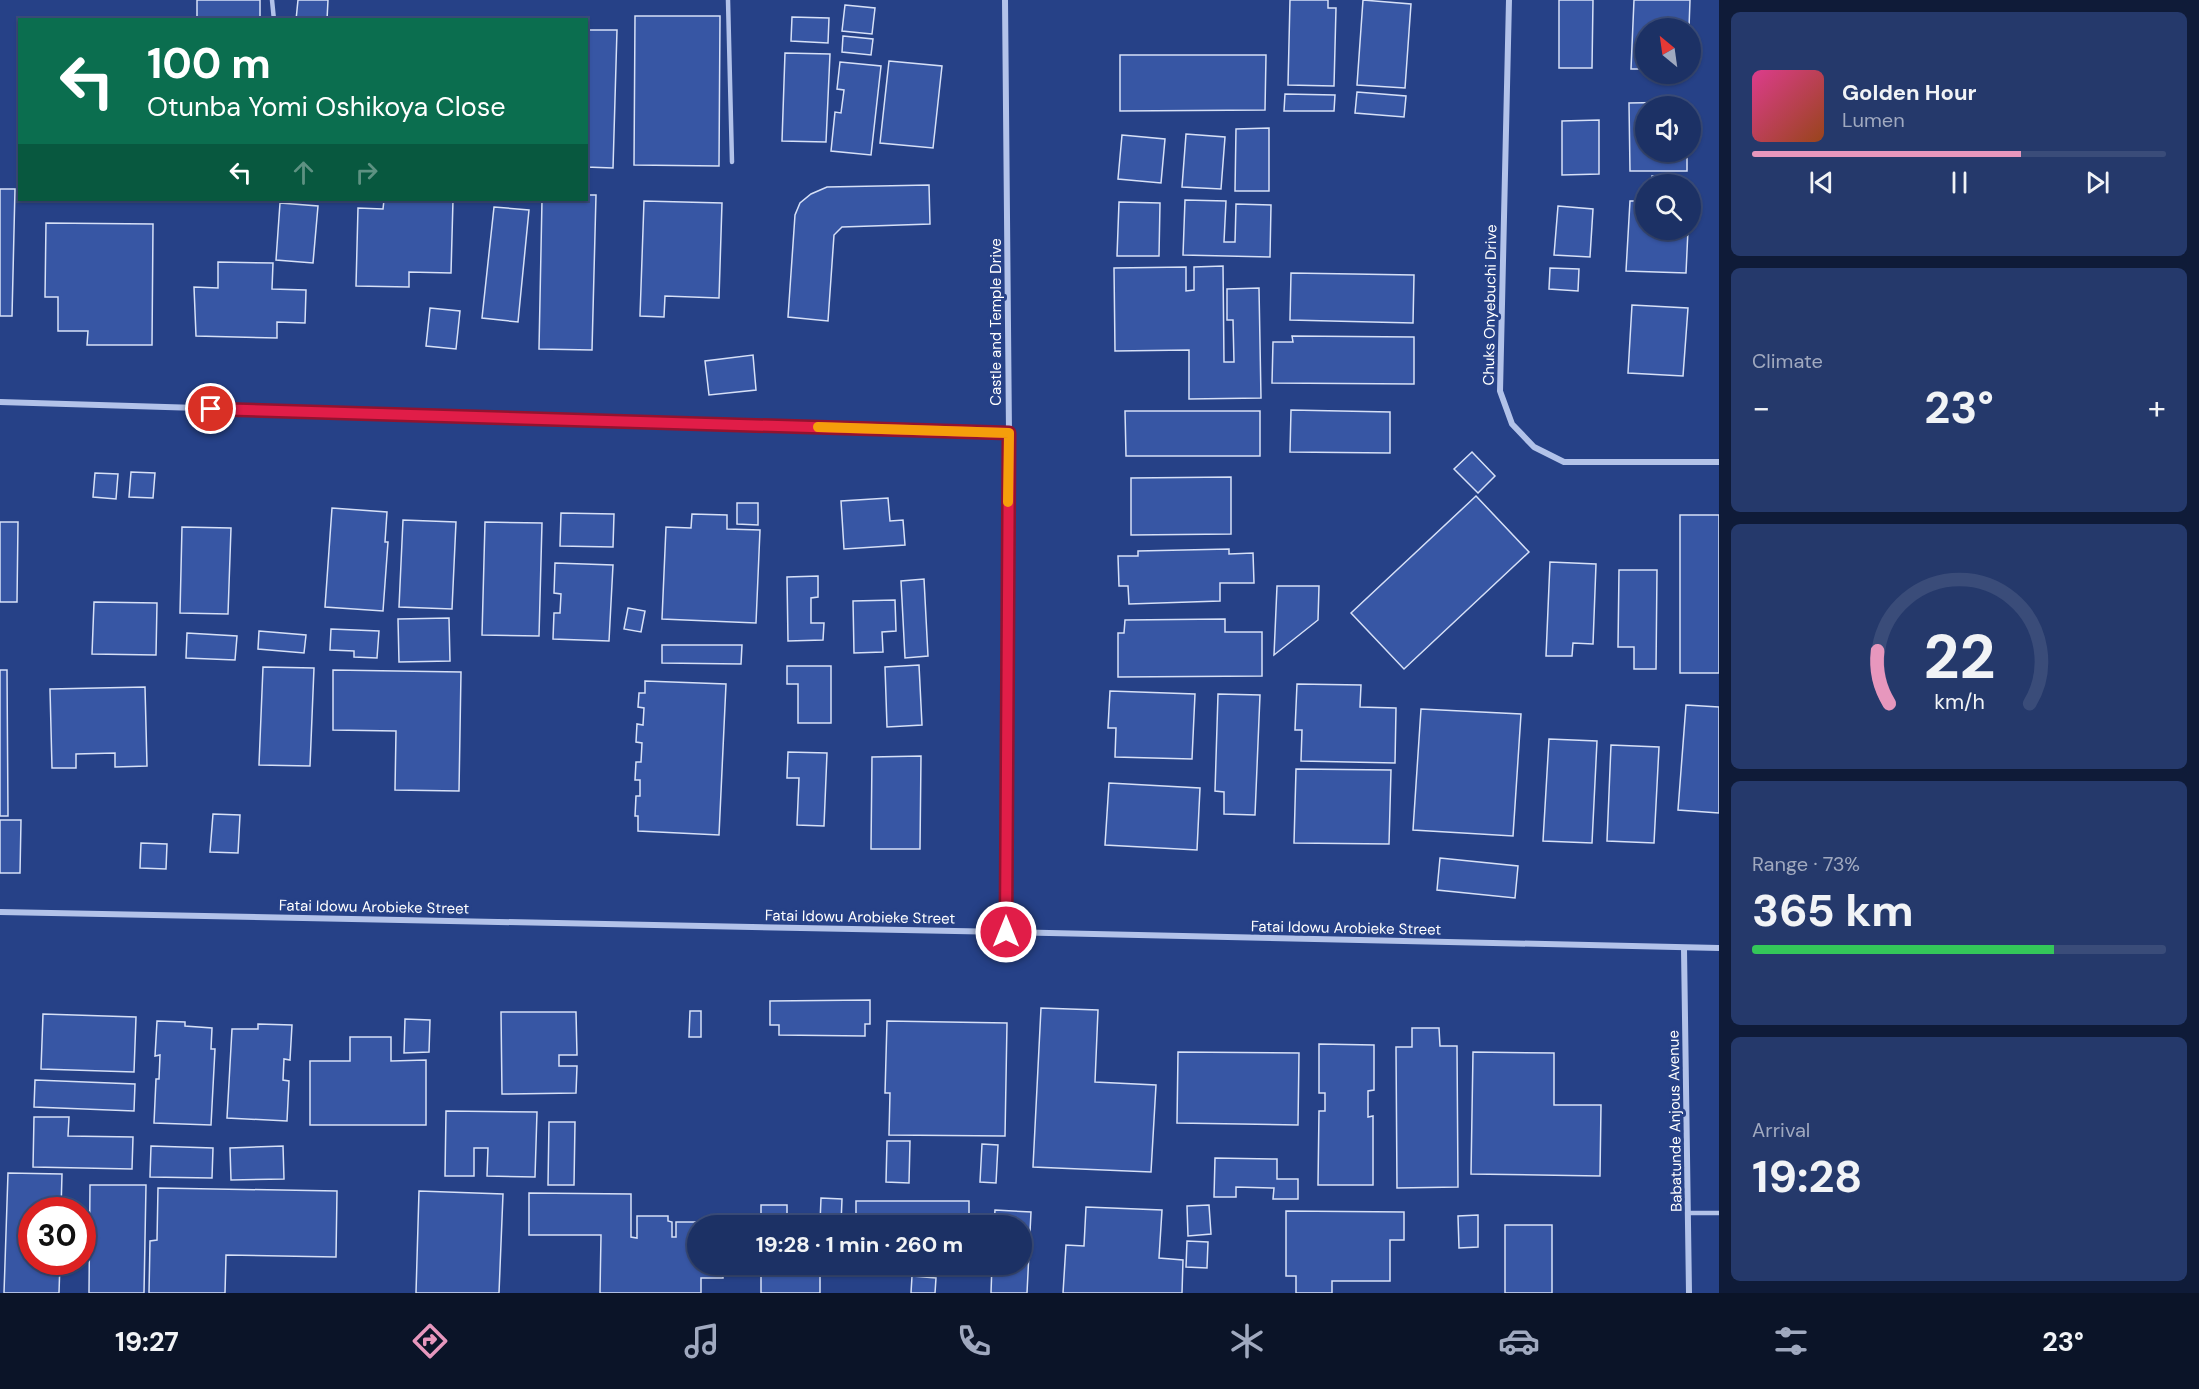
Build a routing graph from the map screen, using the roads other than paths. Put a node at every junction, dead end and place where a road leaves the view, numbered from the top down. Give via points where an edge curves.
1 (272, 0) edge
2 (728, 0) edge
3 (1005, 0) edge
4 (1509, 0) edge
5 (274, 18) edge
6 (732, 162) dead end
7 (0, 402) edge
8 (1009, 433) junction
9 (1719, 462) edge
10 (0, 912) edge
11 (1006, 932) junction
12 (1719, 948) edge
13 (1684, 949) junction
14 (1689, 1213) junction
15 (1719, 1213) edge
16 (1689, 1293) edge

1 - 5 lane
2 - 6 lane
3 - 8 street, Castle and Temple Drive
4 - 9 street, Chuks Onyebuchi Drive via 1500,391 1512,424 1534,447 1564,462
7 - 8 street
8 - 11 street, Castle and Temple Drive
10 - 11 street, Fatai Idowu Arobieke Street
11 - 13 street, Fatai Idowu Arobieke Street
12 - 13 street, Fatai Idowu Arobieke Street
13 - 14 street, Babatunde Anjous Avenue
14 - 15 lane
14 - 16 street, Babatunde Anjous Avenue

